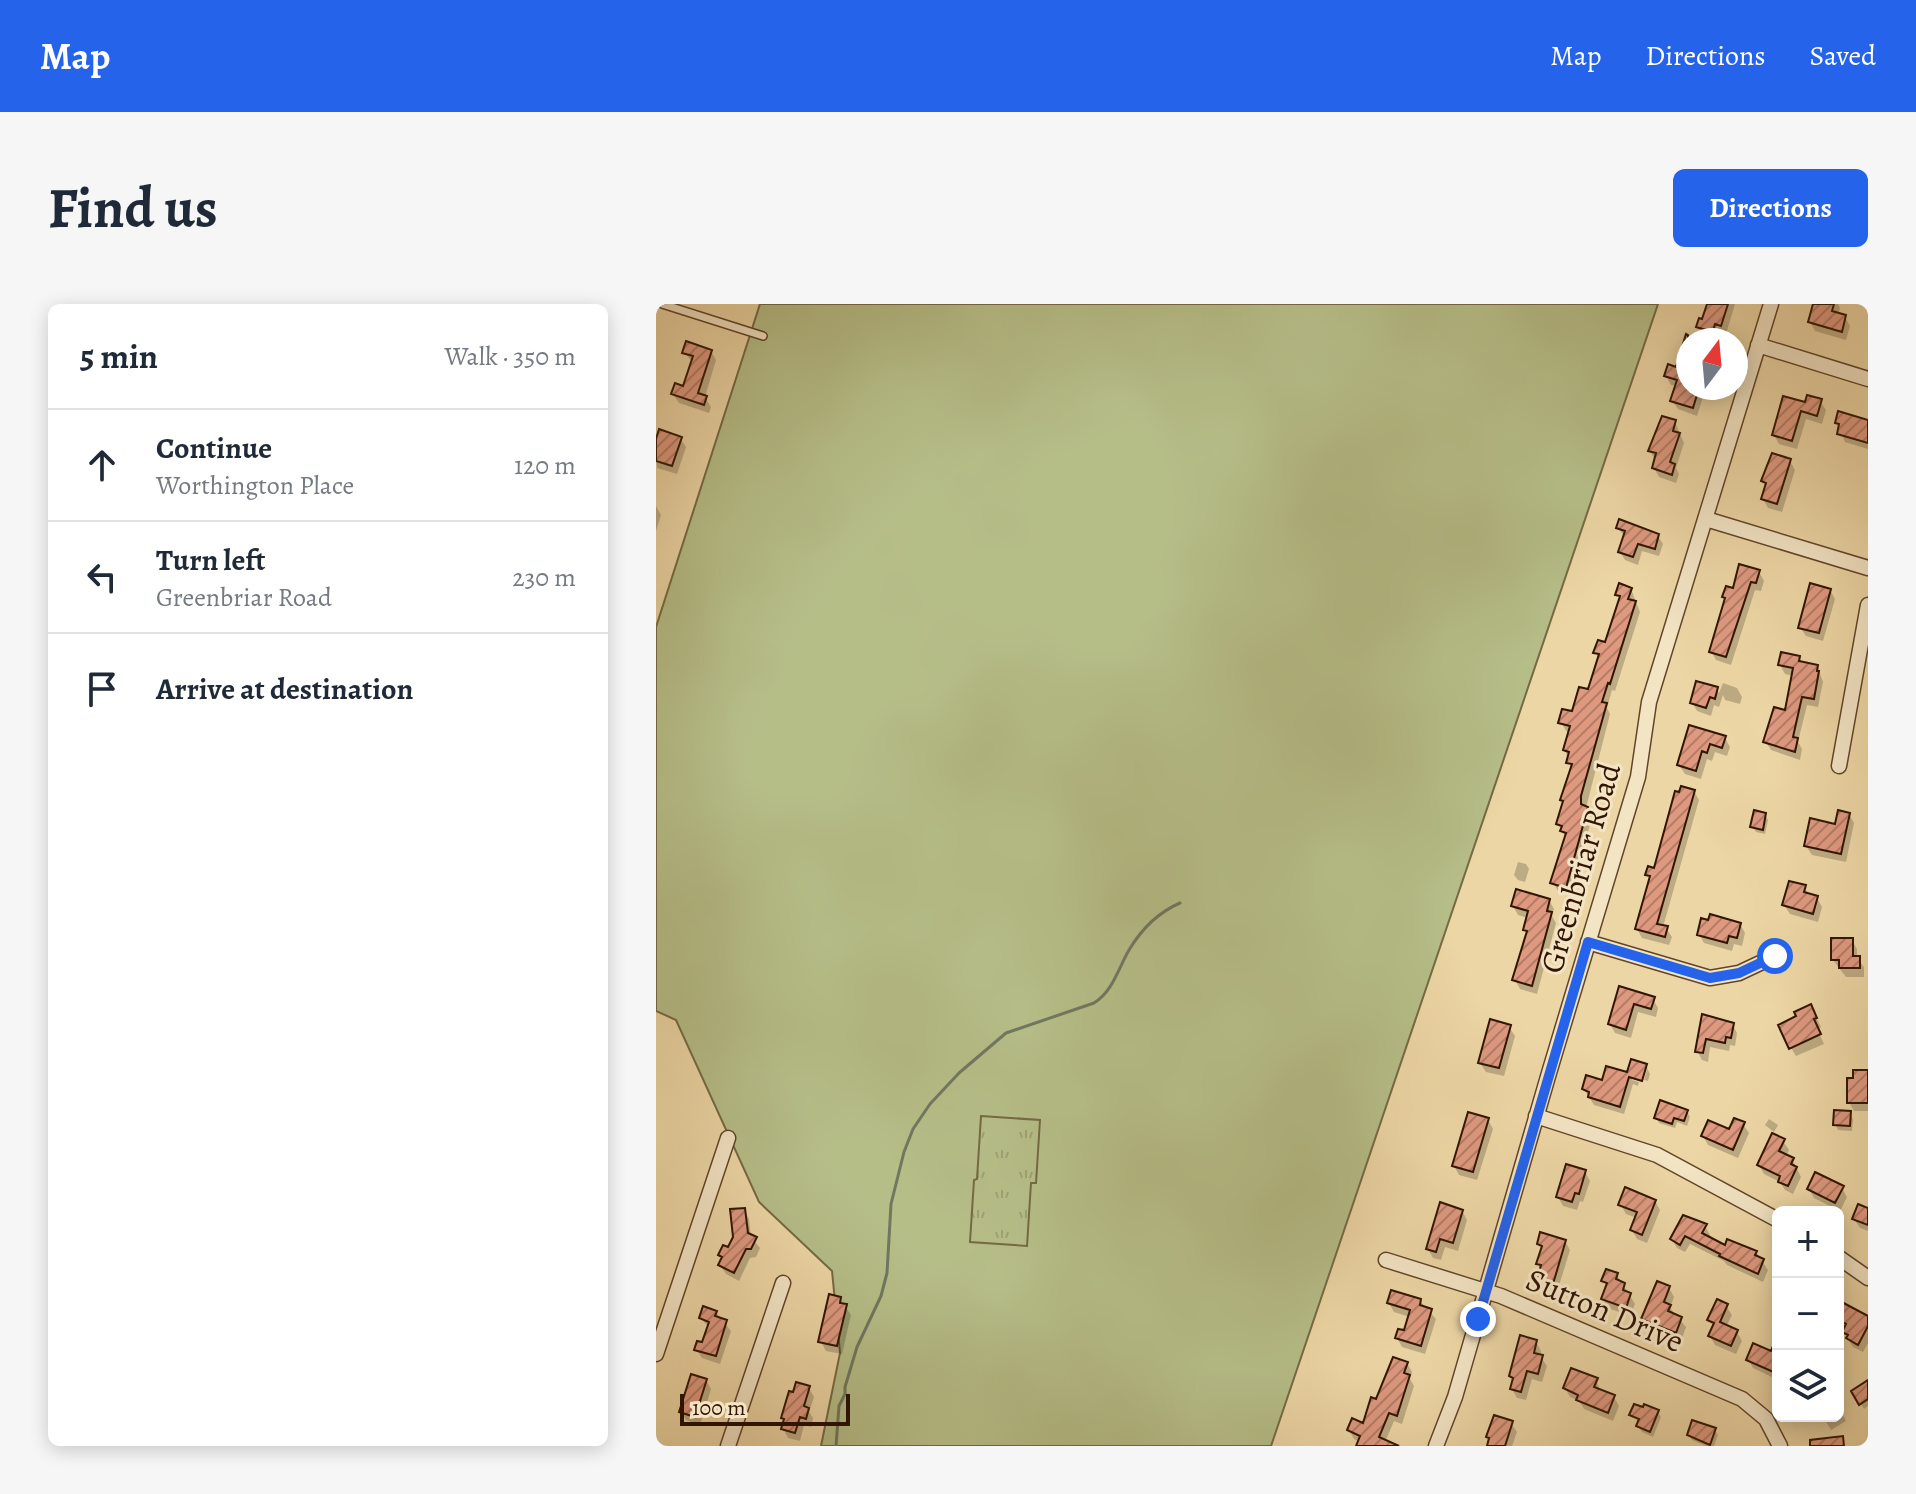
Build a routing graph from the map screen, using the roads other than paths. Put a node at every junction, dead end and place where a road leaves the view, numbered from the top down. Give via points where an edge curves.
1 (662, 304) edge
2 (1771, 304) edge
3 (763, 336) dead end
4 (1758, 345) junction
5 (1868, 379) edge
6 (1706, 519) junction
7 (1868, 568) edge
8 (1868, 605) edge
9 (1839, 766) dead end
10 (1588, 942) junction
11 (1775, 956) dead end
12 (1536, 1116) junction
13 (728, 1138) dead end
14 (1772, 1217) edge
15 (1386, 1260) dead end
16 (1844, 1261) edge
17 (1868, 1278) edge
18 (783, 1283) dead end
19 (1486, 1291) junction
20 (656, 1354) edge
21 (728, 1446) edge
22 (1436, 1446) edge
23 (1780, 1446) edge

1 - 3 lane
2 - 4 street, Greenbriar Road
4 - 5 street
4 - 6 street, Greenbriar Road
6 - 7 street
6 - 10 street, Greenbriar Road via 1649,702 1638,777
8 - 9 street
10 - 11 street via 1710,978 1739,973
10 - 12 street, Greenbriar Road
12 - 14 street via 1657,1155
12 - 19 street, Greenbriar Road
13 - 20 street
15 - 19 street, Sutton Drive
16 - 17 street
18 - 21 street
19 - 22 street, Greenbriar Road
19 - 23 street, Sutton Drive via 1742,1399 1766,1419

